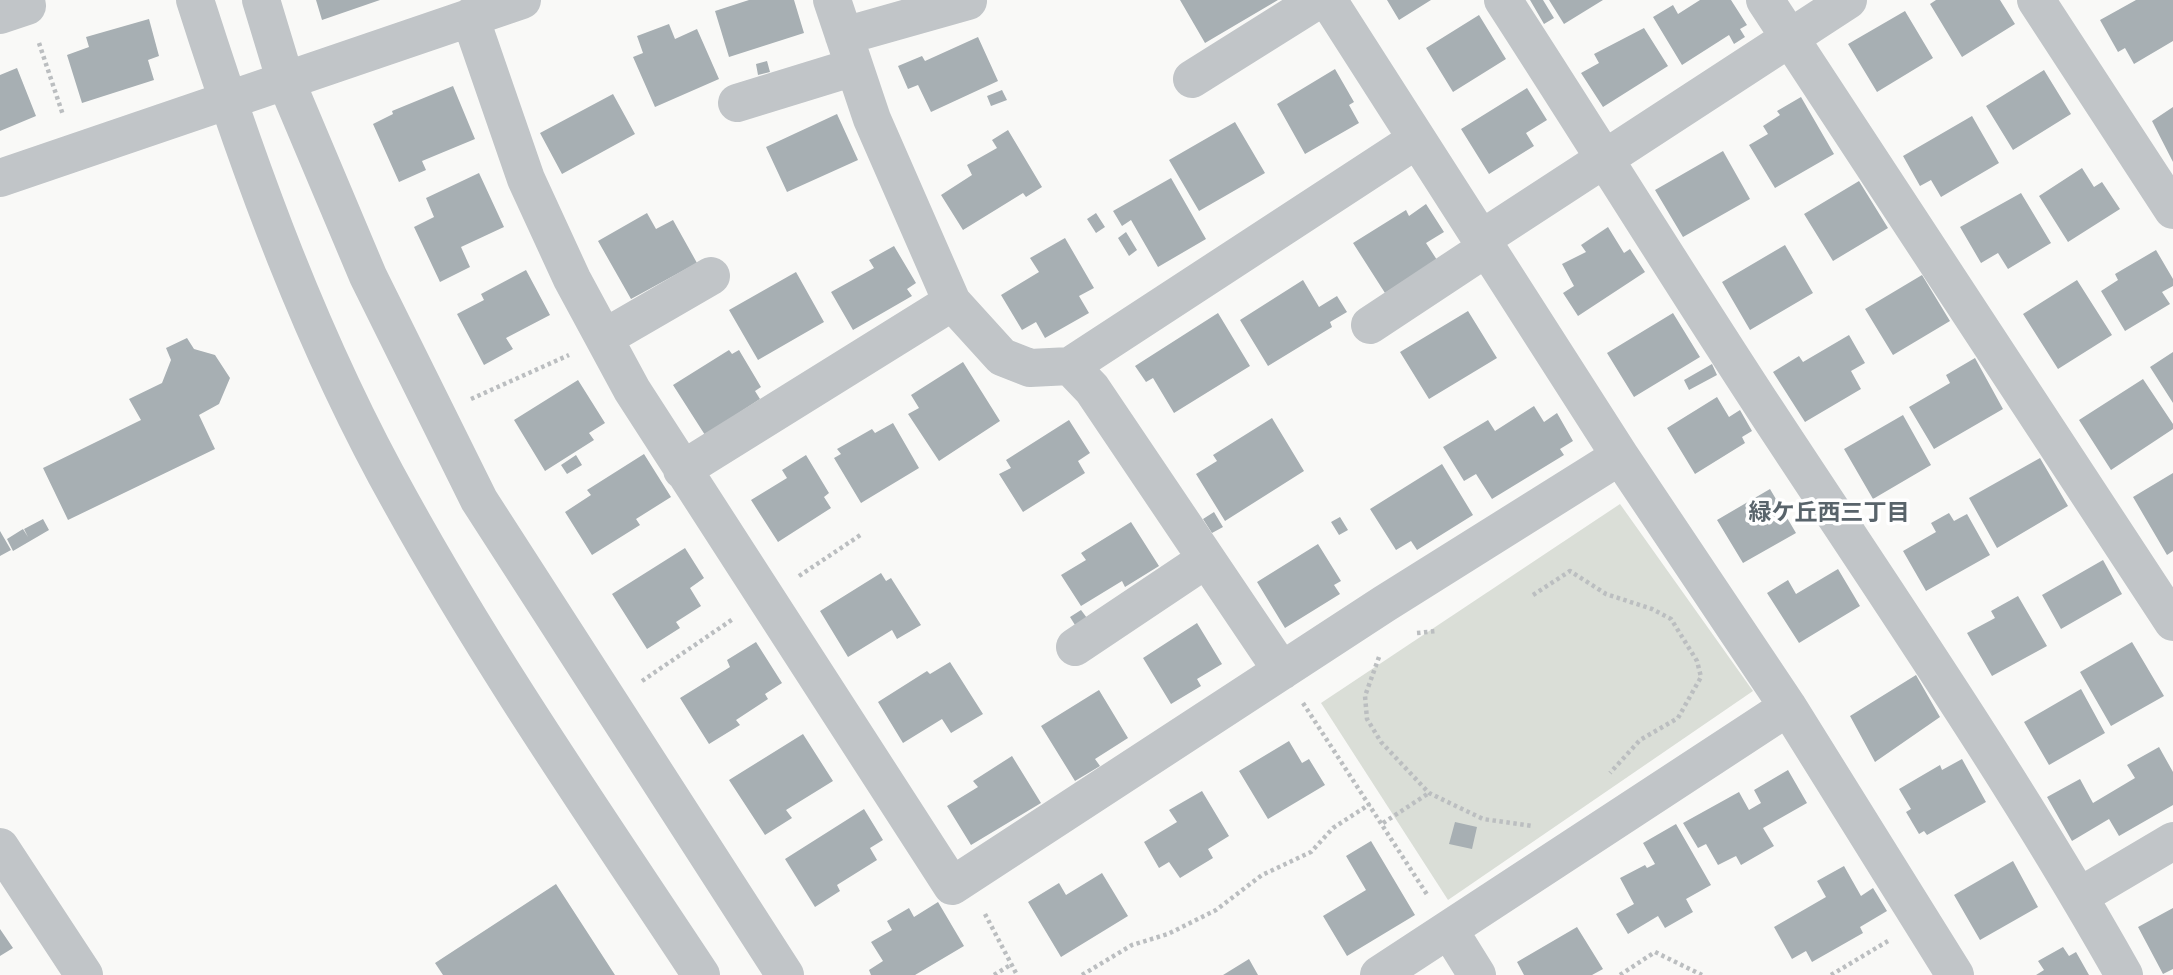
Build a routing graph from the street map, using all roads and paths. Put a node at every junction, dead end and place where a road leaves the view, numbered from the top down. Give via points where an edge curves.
1 (195, 0) edge
2 (261, 0) edge
3 (522, 0) edge
4 (831, 0) edge
5 (1318, 0) edge
6 (1328, 0) edge
7 (1503, 0) edge
8 (1765, 0) edge
9 (1849, 0) edge
10 (2036, 0) edge
11 (968, 1) edge
12 (18, 7) edge
13 (445, 15) edge
14 (1790, 38) junction
15 (849, 51) junction
16 (285, 79) junction
17 (1192, 79) dead end
18 (227, 98) junction
19 (737, 103) dead end
20 (66, 124) dead end
21 (1416, 140) junction
22 (1605, 158) junction
23 (0, 178) edge
24 (2173, 210) edge
25 (1486, 242) junction
26 (711, 276) dead end
27 (953, 302) junction
28 (1370, 325) dead end
29 (604, 338) junction
30 (1070, 366) junction
31 (459, 405) dead end
32 (1620, 456) junction
33 (682, 470) junction
34 (1205, 560) junction
35 (1533, 595) dead end
36 (2173, 622) edge
37 (1437, 631) dead end
38 (1415, 633) dead end
39 (1075, 648) dead end
40 (1387, 649) dead end
41 (1282, 671) junction
42 (1788, 707) junction
43 (1605, 779) dead end
44 (1429, 793) junction
45 (1370, 804) junction
46 (1383, 823) junction
47 (1537, 826) dead end
48 (2173, 841) edge
49 (0, 847) edge
50 (952, 886) junction
51 (2080, 896) junction
52 (1922, 921) junction
53 (1448, 930) junction
54 (1012, 964) junction
55 (84, 975) edge
56 (701, 975) edge
57 (785, 975) edge
58 (994, 975) edge
59 (1017, 975) edge
60 (1082, 975) edge
61 (1379, 975) edge
62 (1476, 975) edge
63 (1620, 975) edge
64 (1702, 975) edge
65 (1831, 975) edge
66 (1955, 975) edge
67 (2124, 975) edge

1 - 18 street
2 - 16 street
3 - 13 street
4 - 15 street
5 - 17 street
6 - 21 street
7 - 22 street
8 - 14 street
9 - 14 street
10 - 24 street
11 - 15 street
12 - 20 path
13 - 16 street
13 - 29 street
14 - 22 street
14 - 36 street
15 - 19 street
15 - 27 street via 872,119
16 - 18 street
16 - 57 street via 368,276 479,500
18 - 23 street
18 - 56 street via 281,247 331,363 400,501 513,691
21 - 25 street
21 - 30 street
22 - 25 street
22 - 51 street
25 - 28 street
25 - 32 street
26 - 29 street
27 - 30 street via 1002,357 1030,369
27 - 33 street
29 - 31 path
29 - 33 street
30 - 34 street via 1092,390
32 - 41 street
32 - 42 street
33 - 50 street
34 - 39 street
34 - 41 street
35 - 43 path via 1570,571 1606,594 1653,609 1671,620 1697,662 1701,677 1678,718 1640,740
37 - 38 path
40 - 44 path via 1379,656 1365,696 1367,719 1381,742
41 - 45 path
41 - 50 street
42 - 52 street
42 - 53 street
44 - 46 path
44 - 47 path via 1483,820
45 - 46 path
45 - 60 path via 1334,828 1311,852 1262,875 1216,910 1168,934 1132,945
46 - 53 path
48 - 51 street
49 - 55 street
50 - 54 path via 981,907
51 - 67 street
52 - 65 path
52 - 66 street
53 - 61 street
53 - 62 street
54 - 58 path
54 - 59 path
63 - 64 path via 1655,952

